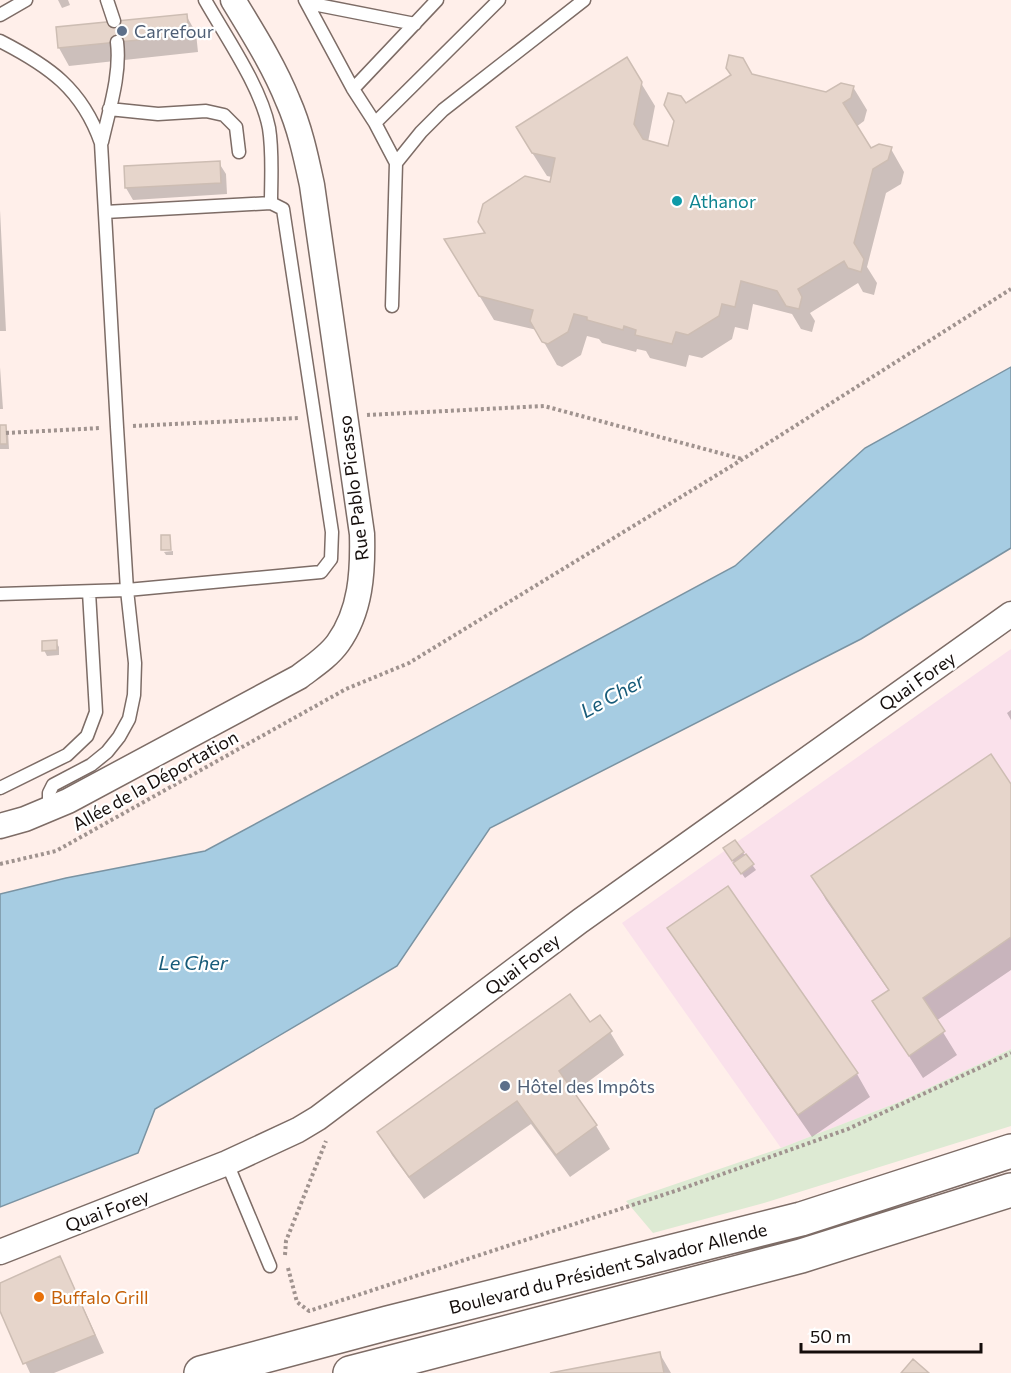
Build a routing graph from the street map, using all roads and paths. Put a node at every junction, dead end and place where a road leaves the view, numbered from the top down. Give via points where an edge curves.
1 (26, 0) edge
2 (107, 0) edge
3 (205, 0) edge
4 (215, 0) edge
5 (233, 0) edge
6 (436, 0) edge
7 (499, 0) edge
8 (584, 0) edge
9 (307, 2) edge
10 (0, 15) edge
11 (114, 21) dead end
12 (415, 24) junction
13 (251, 29) junction
14 (0, 40) edge
15 (117, 42) dead end
16 (353, 89) junction
17 (109, 109) junction
18 (375, 123) junction
19 (101, 143) junction
20 (239, 152) dead end
21 (396, 164) junction
22 (271, 202) junction
23 (105, 212) junction
24 (1011, 289) edge
25 (392, 306) dead end
26 (345, 416) junction
27 (313, 417) junction
28 (117, 427) junction
29 (6, 433) dead end
30 (743, 459) junction
31 (127, 590) junction
32 (89, 592) junction
33 (0, 594) edge
34 (1011, 614) edge
35 (0, 788) edge
36 (49, 809) junction
37 (0, 826) edge
38 (0, 864) edge
39 (1011, 1053) edge
40 (318, 1118) junction
41 (1011, 1150) edge
42 (227, 1163) junction
43 (1005, 1192) edge
44 (0, 1252) edge
45 (270, 1266) dead end
46 (201, 1373) edge
47 (350, 1373) edge

1 - 10 lane
2 - 11 lane
3 - 22 lane via 258,95 269,128
4 - 13 street, Rue Pablo Picasso
5 - 13 street, Rue Pablo Picasso
6 - 12 lane
7 - 18 lane
8 - 21 lane via 443,110
9 - 12 lane
9 - 16 lane
12 - 16 lane
13 - 26 street, Rue Pablo Picasso via 288,101 302,140
14 - 19 lane via 52,71 73,92 94,121
15 - 17 lane via 119,55
16 - 18 lane
17 - 19 lane
17 - 20 lane via 158,114 206,111 224,115 236,127
18 - 21 lane
19 - 23 lane
21 - 25 lane
22 - 23 lane
22 - 27 lane via 283,209 288,233
23 - 28 lane
24 - 30 path, Allée de la Déportation
26 - 30 path via 544,406
26 - 36 street, Rue Pablo Picasso via 363,566 350,621 338,643 299,677
27 - 28 path
27 - 31 lane via 332,532 331,559 321,572
28 - 29 path
28 - 31 lane
30 - 38 path, Allée de la Déportation via 409,663 346,689 56,851
31 - 32 lane
31 - 36 lane via 135,663 129,718 107,752 53,785
32 - 33 lane
32 - 35 lane via 96,712 87,736 67,755
34 - 40 street, Quai Forey via 579,921
36 - 37 street, Rue Pablo Picasso
39 - 40 path via 848,1129 678,1190 309,1311 297,1302 285,1254 286,1241 327,1137
40 - 42 street, Quai Forey
41 - 46 main road, Boulevard du Président Salvador Allende via 801,1219
42 - 44 street, Quai Forey
42 - 45 lane
43 - 47 main road, Boulevard du Président Salvador Allende via 801,1256

